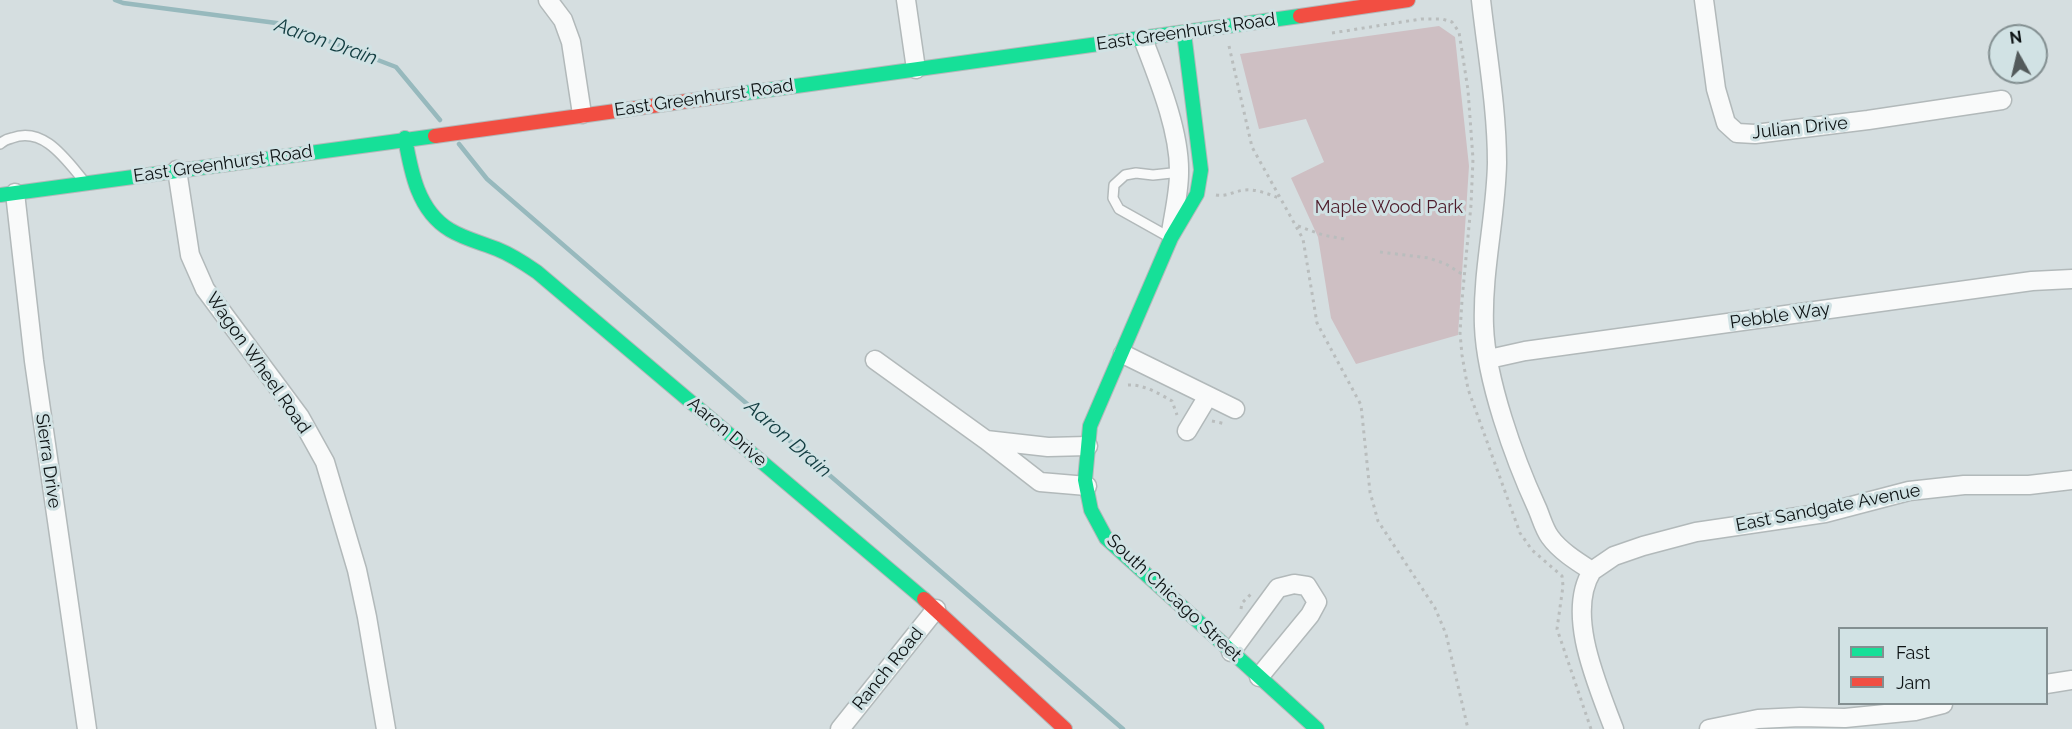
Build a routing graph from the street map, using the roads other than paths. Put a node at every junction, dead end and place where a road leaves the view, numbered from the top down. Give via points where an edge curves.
1 (548, 0) edge
2 (906, 0) edge
3 (1408, 0) edge
4 (1481, 0) edge
5 (1704, 0) edge
6 (1184, 33) junction
7 (1143, 39) junction
8 (916, 69) junction
9 (2002, 100) dead end
10 (582, 114) junction
11 (405, 138) junction
12 (0, 144) edge
13 (177, 170) junction
14 (1201, 170) junction
15 (1179, 172) junction
16 (86, 183) junction
17 (7, 194) edge
18 (1171, 238) junction
19 (2072, 279) edge
20 (1123, 354) junction
21 (1489, 359) junction
22 (875, 360) dead end
23 (1208, 396) junction
24 (1233, 417) road end
25 (1181, 426) road end
26 (986, 440) junction
27 (1088, 446) junction
28 (2072, 480) edge
29 (1087, 486) junction
30 (1592, 571) junction
31 (936, 609) junction
32 (1231, 652) junction
33 (1259, 677) junction
34 (2072, 680) edge
35 (2048, 684) edge
36 (1939, 705) edge
37 (87, 729) edge
38 (386, 729) edge
39 (840, 729) edge
40 (1065, 729) edge
41 (1317, 729) edge
42 (1614, 729) edge
43 (1709, 729) edge

1 - 10 street via 563,20 571,42
2 - 8 street
3 - 6 street, East Greenhurst Road
4 - 21 street via 1497,163 1486,269 1484,326
5 - 9 street, Julian Drive via 1716,89 1726,123 1737,133 1868,120
6 - 7 street, East Greenhurst Road
6 - 14 street, South Chicago Street
7 - 8 street, East Greenhurst Road
7 - 15 street, South Chicago Street via 1166,100
8 - 10 street, East Greenhurst Road
10 - 11 street, East Greenhurst Road
11 - 13 street, East Greenhurst Road
11 - 31 street, Aaron Drive via 419,192 432,214 449,230 514,256 537,272
12 - 16 lane via 21,134 38,137 57,149
13 - 16 street, East Greenhurst Road
13 - 38 street, Wagon Wheel Road via 189,255 205,289 300,417 325,462 357,570
14 - 15 lane
14 - 18 street, South Chicago Street via 1197,194
15 - 18 street, South Chicago Street
15 - 18 lane via 1125,175 1114,185 1113,198 1119,209
16 - 17 street, East Greenhurst Road
17 - 37 street, Sierra Drive
18 - 20 street, South Chicago Street
19 - 21 street, Pebble Way via 2032,281
20 - 23 street
20 - 27 street, South Chicago Street via 1090,426
21 - 30 street via 1502,415 1529,492 1550,537
22 - 26 street
23 - 24 street
23 - 25 street
26 - 27 street via 1048,447
26 - 29 street via 1040,482
27 - 29 street, South Chicago Street
28 - 30 street, East Sandgate Avenue via 1909,491 1825,513 1696,532 1614,556
29 - 32 street, South Chicago Street via 1091,510 1106,538
30 - 42 street via 1586,580 1580,609 1584,640
31 - 39 street, Ranch Road
31 - 40 street, Aaron Drive
32 - 33 street, South Chicago Street
32 - 33 street via 1278,588 1307,586 1317,602
33 - 41 street, South Chicago Street
34 - 35 street
36 - 43 street via 1845,718 1758,719

